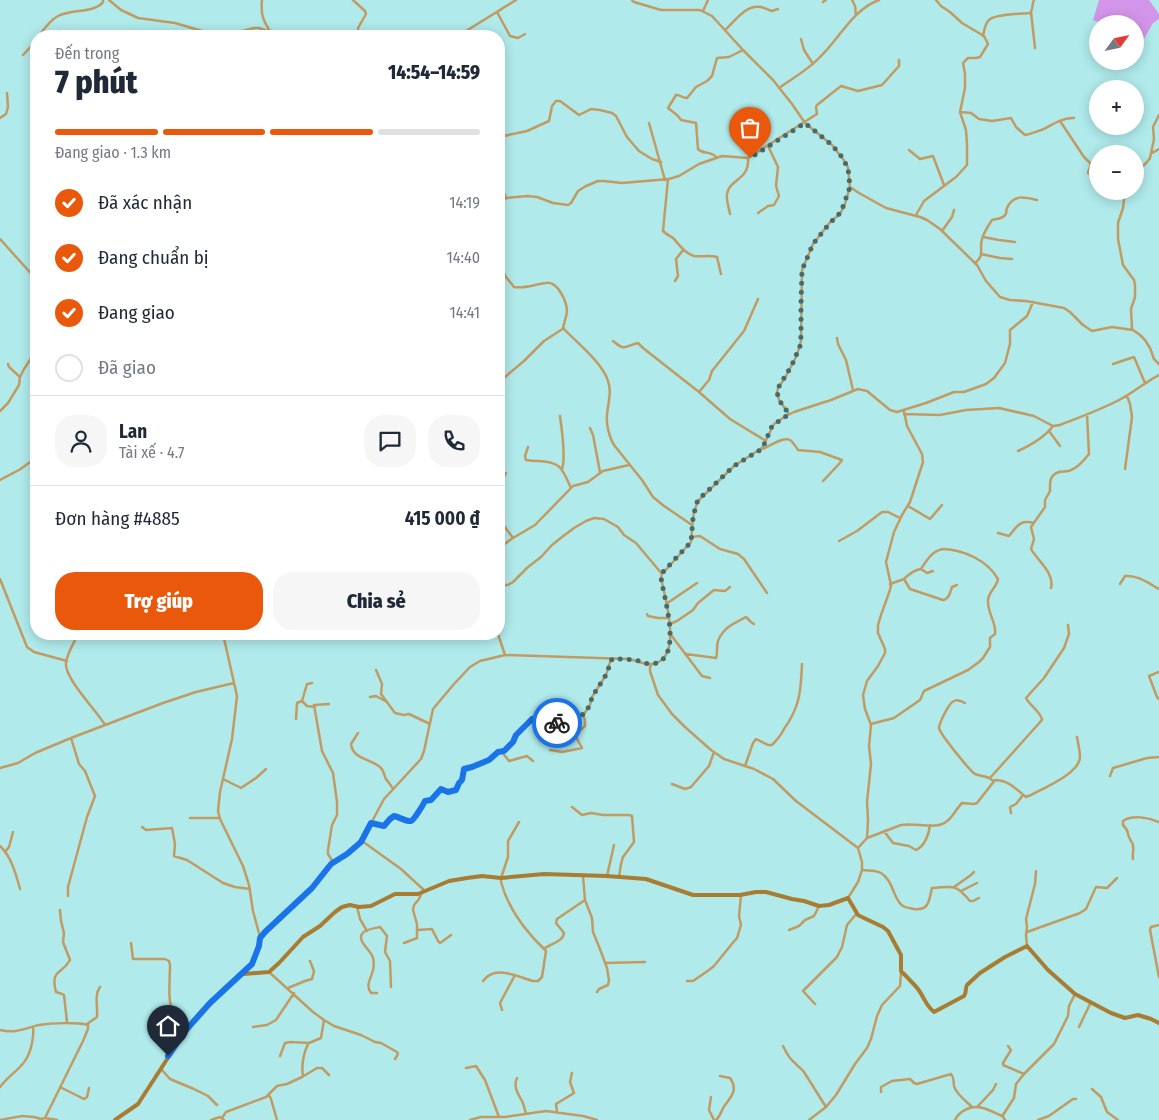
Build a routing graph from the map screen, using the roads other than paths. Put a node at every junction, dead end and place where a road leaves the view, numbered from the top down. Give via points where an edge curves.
1 (103, 0) edge
2 (109, 0) edge
3 (262, 0) edge
4 (353, 0) edge
5 (516, 0) edge
6 (632, 0) edge
7 (708, 0) edge
8 (852, 0) edge
9 (879, 0) edge
10 (936, 0) edge
11 (1034, 0) edge
12 (778, 9) dead end
13 (703, 11) junction
14 (497, 12) junction
15 (1031, 12) junction
16 (856, 15) junction
17 (44, 30) edge
18 (197, 30) edge
19 (247, 30) edge
20 (264, 30) edge
21 (269, 30) edge
22 (358, 30) edge
23 (468, 30) edge
24 (725, 30) junction
25 (525, 34) dead end
26 (983, 36) junction
27 (801, 39) dead end
28 (30, 47) edge
29 (1035, 48) dead end
30 (743, 50) junction
31 (23, 55) dead end
32 (899, 60) dead end
33 (813, 64) junction
34 (780, 88) junction
35 (8, 93) dead end
36 (960, 112) junction
37 (1159, 115) edge
38 (0, 118) edge
39 (1074, 118) dead end
40 (1060, 121) junction
41 (649, 123) dead end
42 (805, 123) junction
43 (505, 136) edge
44 (768, 146) junction
45 (1159, 149) edge
46 (908, 150) dead end
47 (1151, 154) junction
48 (717, 158) junction
49 (748, 158) junction
50 (661, 162) junction
51 (1089, 162) edge
52 (1144, 165) edge
53 (667, 179) junction
54 (944, 184) junction
55 (850, 187) junction
56 (506, 198) edge
57 (1037, 200) dead end
58 (1124, 200) edge
59 (954, 210) dead end
60 (758, 213) dead end
61 (730, 214) dead end
62 (916, 215) junction
63 (942, 231) junction
64 (983, 236) junction
65 (0, 239) edge
66 (1015, 242) dead end
67 (683, 250) junction
68 (981, 254) junction
69 (1012, 259) dead end
70 (975, 263) junction
71 (30, 272) edge
72 (721, 274) dead end
73 (505, 275) edge
74 (675, 280) dead end
75 (758, 299) dead end
76 (1033, 302) junction
77 (564, 328) junction
78 (1132, 329) junction
79 (837, 338) dead end
80 (613, 341) dead end
81 (30, 361) edge
82 (8, 364) dead end
83 (1113, 364) dead end
84 (1159, 364) edge
85 (1159, 375) edge
86 (20, 377) junction
87 (505, 377) edge
88 (1145, 383) junction
89 (853, 390) junction
90 (699, 392) junction
91 (1126, 396) junction
92 (0, 411) edge
93 (904, 413) junction
94 (789, 414) junction
95 (1087, 414) junction
96 (560, 416) dead end
97 (1053, 426) junction
98 (590, 428) dead end
99 (1050, 431) junction
100 (766, 441) junction
101 (1060, 446) dead end
102 (528, 447) dead end
103 (760, 450) junction
104 (1018, 451) dead end
105 (30, 462) edge
106 (629, 465) junction
107 (562, 469) junction
108 (1125, 469) dead end
109 (600, 472) junction
110 (0, 480) edge
111 (822, 481) dead end
112 (571, 488) junction
113 (942, 505) dead end
114 (908, 506) junction
115 (900, 518) junction
116 (1034, 524) junction
117 (692, 525) junction
118 (505, 527) edge
119 (998, 533) dead end
120 (692, 537) junction
121 (513, 538) junction
122 (839, 541) dead end
123 (505, 544) edge
124 (921, 569) junction
125 (933, 571) dead end
126 (662, 574) junction
127 (0, 579) edge
128 (904, 579) junction
129 (697, 583) dead end
130 (890, 584) junction
131 (1120, 584) dead end
132 (505, 585) edge
133 (957, 585) dead end
134 (730, 587) dead end
135 (1051, 588) dead end
136 (1159, 589) edge
137 (767, 593) dead end
138 (666, 604) junction
139 (647, 614) dead end
140 (669, 618) junction
141 (670, 624) junction
142 (754, 624) dead end
143 (1068, 625) dead end
144 (670, 633) junction
145 (75, 640) edge
146 (225, 640) edge
147 (500, 640) edge
148 (505, 654) junction
149 (686, 654) junction
150 (612, 659) junction
151 (66, 661) junction
152 (652, 664) junction
153 (802, 664) dead end
154 (376, 670) dead end
155 (1159, 672) edge
156 (710, 678) dead end
157 (234, 683) junction
158 (312, 684) dead end
159 (370, 697) dead end
160 (1159, 699) edge
161 (302, 701) junction
162 (387, 702) junction
163 (966, 702) dead end
164 (329, 704) dead end
165 (315, 707) junction
166 (583, 715) junction
167 (296, 719) dead end
168 (430, 724) junction
169 (871, 724) junction
170 (105, 725) junction
171 (358, 733) dead end
172 (1077, 737) dead end
173 (71, 738) junction
174 (550, 750) dead end
175 (502, 752) junction
176 (714, 752) junction
177 (1159, 757) edge
178 (534, 761) dead end
179 (745, 766) junction
180 (0, 768) edge
181 (266, 769) dead end
182 (1110, 776) dead end
183 (990, 778) junction
184 (223, 779) junction
185 (993, 782) junction
186 (672, 784) dead end
187 (393, 789) junction
188 (1023, 795) junction
189 (572, 806) dead end
190 (1011, 813) dead end
191 (190, 818) dead end
192 (220, 818) junction
193 (519, 822) dead end
194 (1159, 822) edge
195 (371, 823) junction
196 (930, 825) junction
197 (142, 827) dead end
198 (884, 831) junction
199 (13, 832) dead end
200 (867, 838) junction
201 (362, 841) junction
202 (0, 846) edge
203 (614, 846) dead end
204 (858, 848) junction
205 (5, 852) junction
206 (1133, 859) dead end
207 (333, 862) junction
208 (862, 870) junction
209 (1036, 871) dead end
210 (974, 872) dead end
211 (608, 873) junction
212 (583, 876) junction
213 (619, 877) junction
214 (501, 878) junction
215 (1117, 878) dead end
216 (977, 883) dead end
217 (954, 887) junction
218 (20, 889) dead end
219 (250, 889) junction
220 (962, 891) junction
221 (423, 892) junction
222 (741, 895) junction
223 (68, 896) dead end
224 (848, 898) junction
225 (979, 898) dead end
226 (586, 900) junction
227 (819, 906) junction
228 (357, 907) junction
229 (60, 910) dead end
230 (857, 913) junction
231 (1159, 925) edge
232 (417, 930) junction
233 (789, 930) dead end
234 (367, 931) junction
235 (1027, 932) junction
236 (451, 935) dead end
237 (260, 938) junction
238 (131, 943) dead end
239 (404, 943) dead end
240 (1028, 946) junction
241 (544, 949) junction
242 (310, 962) dead end
243 (646, 962) dead end
244 (605, 963) junction
245 (901, 971) junction
246 (269, 972) junction
247 (241, 975) junction
248 (515, 975) junction
249 (1159, 977) edge
250 (687, 980) dead end
251 (483, 981) dead end
252 (100, 987) dead end
253 (288, 988) junction
254 (390, 988) dead end
255 (597, 992) dead end
256 (377, 993) dead end
257 (294, 994) junction
258 (1075, 994) junction
259 (1091, 1002) junction
260 (815, 1004) dead end
261 (502, 1010) dead end
262 (324, 1020) junction
263 (68, 1022) junction
264 (1159, 1023) edge
265 (87, 1024) junction
266 (34, 1027) junction
267 (252, 1027) dead end
268 (1079, 1027) dead end
269 (0, 1030) edge
270 (186, 1030) junction
271 (308, 1044) junction
272 (783, 1046) dead end
273 (1008, 1046) dead end
274 (280, 1056) dead end
275 (395, 1059) dead end
276 (161, 1068) junction
277 (466, 1068) dead end
278 (572, 1074) dead end
279 (1024, 1074) junction
280 (329, 1075) dead end
281 (303, 1076) junction
282 (720, 1076) dead end
283 (517, 1078) dead end
284 (996, 1084) dead end
285 (0, 1087) edge
286 (60, 1087) junction
287 (89, 1088) dead end
288 (1092, 1090) dead end
289 (880, 1092) dead end
290 (269, 1095) junction
291 (711, 1097) dead end
292 (1076, 1098) dead end
293 (217, 1105) dead end
294 (971, 1106) junction
295 (978, 1106) junction
296 (826, 1107) junction
297 (557, 1112) junction
298 (526, 1114) junction
299 (1002, 1116) junction
300 (499, 1117) junction
301 (45, 1118) junction
302 (223, 1119) edge
303 (810, 1119) edge
304 (0, 1120) edge
305 (57, 1120) edge
306 (115, 1120) edge
307 (211, 1120) edge
308 (277, 1120) edge
309 (470, 1120) edge
310 (597, 1120) edge
311 (715, 1120) edge
312 (954, 1120) edge
313 (1005, 1120) edge
314 (1038, 1120) edge
315 (1118, 1120) edge

1 - 17 street via 97,8 57,17
2 - 18 street via 138,18
3 - 21 street via 261,14
4 - 22 street via 366,14
5 - 14 street
6 - 13 street via 660,9
7 - 13 street
8 - 16 street
9 - 16 street
10 - 26 street
11 - 15 street
12 - 24 street via 772,12 762,7 751,8
13 - 24 street
14 - 23 street
14 - 25 street via 510,36 518,38
15 - 26 street via 990,19
15 - 29 street
16 - 33 street
19 - 20 street
24 - 30 street
26 - 36 street via 988,44 982,55 968,58 963,63 965,88
27 - 33 street
28 - 31 street
30 - 34 street
30 - 48 street via 729,57 717,58 709,79 687,98 676,95 668,108 681,120 696,123 698,149
32 - 42 street via 899,66 884,84 858,91 841,86 817,105 817,114
33 - 34 street
34 - 42 street
35 - 38 street via 6,114
36 - 40 street via 992,121 1010,118 1024,135
36 - 54 street via 966,130 967,162 962,171
37 - 47 street via 1153,127
39 - 40 street
40 - 51 street
41 - 50 street
42 - 44 street
42 - 55 street via 842,157 848,168
43 - 50 street via 549,121 553,104 560,101 579,115 591,109 612,113 639,152
44 - 49 street
44 - 60 street via 778,167 776,186 779,196 774,205
45 - 47 street
46 - 54 street via 920,159 932,156
47 - 52 street
48 - 49 street
48 - 53 street
49 - 61 street via 747,170 730,186 727,194
50 - 53 street
53 - 56 street via 622,183 598,181 578,191 568,205 528,196
53 - 67 street via 663,230
54 - 62 street via 924,202
55 - 62 street via 886,208
55 - 94 street via 841,212 813,244 802,270 800,346 777,392
57 - 64 street via 1017,198 1008,206 1005,215 992,220
58 - 78 street via 1118,239 1123,265 1135,285
59 - 63 street
62 - 63 street
63 - 70 street
64 - 66 street
64 - 68 street
65 - 71 street
67 - 72 street via 697,256 717,257
67 - 74 street via 675,260 678,276
68 - 69 street
68 - 70 street
70 - 76 street via 1000,297
73 - 77 street via 516,288 546,282 555,285 567,308
75 - 90 street via 744,331
76 - 78 street via 1064,308 1092,331 1112,327
76 - 93 street via 1027,316 1010,330 1005,363 990,381
77 - 87 street
77 - 106 street via 607,378 609,434
78 - 84 street via 1140,335
79 - 89 street
80 - 90 street via 622,348 638,343
81 - 86 street
82 - 86 street
83 - 88 street via 1134,357
85 - 88 street
86 - 92 street via 19,385
88 - 91 street
89 - 93 street via 867,391 892,411
89 - 94 street
90 - 100 street via 730,419
91 - 95 street
91 - 108 street via 1132,417
93 - 97 street via 940,415 999,408 1034,416
93 - 114 street via 909,432 923,459
94 - 100 street via 772,426
95 - 97 street
95 - 116 street via 1089,454 1072,470 1058,472 1051,478 1045,507
96 - 107 street
97 - 99 street
98 - 109 street
99 - 101 street
99 - 104 street
100 - 103 street
102 - 107 street via 524,456 528,461 551,463
103 - 111 street via 786,438 797,449 820,452 842,460
103 - 117 street via 734,466 698,500
105 - 110 street
106 - 109 street
106 - 117 street via 653,497
107 - 112 street
109 - 112 street via 588,482
112 - 121 street via 535,525
113 - 114 street via 930,519
114 - 115 street
115 - 122 street via 882,512
115 - 130 street via 886,561
116 - 119 street via 1020,523 1010,536
116 - 135 street via 1031,527 1034,540 1031,549 1049,574
117 - 120 street
118 - 121 street
120 - 126 street via 690,544
120 - 137 street via 700,536 720,549 740,555
121 - 123 street
124 - 125 street via 927,573
124 - 128 street
124 - 169 street via 932,554 943,549 966,553 990,569 998,579 988,597 995,634 990,638 990,647 983,658 968,670 925,690 920,700 894,718
126 - 132 street via 618,527 604,519 594,518 558,540 513,582
126 - 138 street
127 - 151 street via 27,648
128 - 130 street
128 - 133 street via 910,589 943,600
129 - 138 street
130 - 169 street via 890,593 878,625 885,653 867,681 863,695
131 - 136 street via 1128,576 1142,579
134 - 141 street via 725,591 715,590 693,610
138 - 140 street
139 - 140 street
140 - 141 street
141 - 144 street
142 - 149 street via 746,617 726,629 717,644 716,658
143 - 183 street via 1069,634 1064,648 1052,669 1026,698 1042,720
144 - 149 street
144 - 152 street via 665,656
145 - 151 street
146 - 157 street
147 - 148 street
148 - 150 street
148 - 168 street via 484,659 470,667 434,708
149 - 156 street via 702,676
150 - 152 street
150 - 166 street
151 - 170 street via 75,684
152 - 176 street via 652,677 663,703
153 - 179 street via 800,693 791,720 772,745 756,739
154 - 162 street via 382,684 381,694
155 - 160 street via 1150,676
157 - 170 street via 183,696
157 - 184 street via 237,696 234,725
158 - 161 street via 307,684
159 - 162 street via 376,696
161 - 165 street
161 - 167 street via 297,703
162 - 168 street via 396,714 409,714
163 - 183 street via 952,702 939,728 970,770
164 - 165 street via 315,704
165 - 207 street via 322,751 333,773 336,796 337,816 332,825 328,850
166 - 174 street via 585,726 575,735 582,748 561,752
166 - 175 street via 549,726 540,718 532,719
168 - 187 street via 421,759
169 - 200 street
170 - 173 street
171 - 187 street via 351,744 352,749 382,768
172 - 188 street via 1080,758 1074,770 1031,796
173 - 180 street
173 - 223 street via 79,764 95,796
175 - 178 street via 509,761 527,756
175 - 195 street via 464,769 456,790 448,792 441,789 431,800 425,801 411,821 394,816 384,826
176 - 179 street
176 - 186 street via 709,766 691,787 686,789
177 - 182 street via 1115,768
179 - 204 street via 773,779 796,802
181 - 184 street via 241,788
183 - 185 street
184 - 192 street via 218,804
185 - 188 street via 1009,783
185 - 196 street via 977,803 962,803 946,822
187 - 195 street via 382,800
188 - 190 street via 1010,806
189 - 213 street via 582,815 632,816 634,842 623,857
191 - 192 street
192 - 219 street via 243,866
193 - 214 street via 508,840 508,857
194 - 206 street via 1148,818 1127,818 1123,821 1133,846
195 - 201 street
196 - 198 street via 906,824
196 - 198 street via 924,842 916,850 893,843
197 - 219 street via 146,830 172,828 174,856 187,860 224,883
198 - 200 street
199 - 205 street
200 - 204 street
201 - 207 street
201 - 221 street via 401,869
202 - 205 street
203 - 211 street
204 - 208 street
205 - 218 street
207 - 237 street via 312,888
208 - 217 street via 884,876 898,901 906,908 924,907 930,900 932,888
208 - 224 street
209 - 235 street via 1026,919
210 - 217 street
211 - 212 street
211 - 213 street
212 - 214 street via 544,874
212 - 226 street
213 - 222 street via 646,879 694,895
214 - 221 street via 476,876 451,880
214 - 241 street via 514,912
215 - 235 street via 1107,888 1096,887 1086,909 1080,913
216 - 220 street
217 - 220 street
219 - 237 street
220 - 225 street via 970,901
221 - 228 street via 395,894 374,905
221 - 232 street via 413,910
222 - 227 street via 771,892
222 - 250 street via 738,938 709,970 693,981
224 - 227 street
224 - 230 street
226 - 241 street via 557,919 564,936
226 - 244 street via 593,932
227 - 233 street via 814,916
228 - 234 street
228 - 246 street via 339,908 300,939
229 - 263 street via 63,942 70,960 55,976 54,984 56,992 64,995
230 - 245 street via 888,931 901,955
230 - 260 street via 847,925 837,957 803,991
231 - 249 street via 1150,930
232 - 236 street via 432,929 440,942
232 - 239 street via 417,938
234 - 254 street via 380,927 387,936 385,952 390,961
234 - 256 street via 361,938 372,953 374,964 369,989
235 - 240 street
237 - 247 street via 254,962
238 - 270 street via 133,959 169,961 170,1008
240 - 245 street via 980,973 966,986 964,996 933,1011
240 - 258 street via 1048,970
241 - 248 street via 540,980
242 - 253 street via 314,971 312,979
243 - 244 street
244 - 255 street via 609,983
245 - 296 street via 900,986 882,1006 868,1045
246 - 247 street
246 - 253 street
247 - 270 street
248 - 251 street via 492,973
248 - 261 street via 500,1003
252 - 265 street via 97,1017
253 - 257 street
257 - 262 street
257 - 267 street via 276,1020
258 - 259 street
258 - 279 street via 1054,1044
259 - 264 street via 1112,1014 1125,1018 1138,1014
259 - 268 street
262 - 271 street via 321,1038
262 - 275 street via 381,1043 397,1052
263 - 265 street
263 - 266 street
265 - 286 street via 88,1029
266 - 269 street via 15,1032
266 - 285 street via 29,1056
270 - 276 street
271 - 274 street via 285,1043
271 - 281 street via 302,1057
272 - 296 street
273 - 279 street via 1011,1050 1003,1065
276 - 293 street via 170,1079 194,1088
276 - 306 street via 138,1104
277 - 300 street via 478,1067
278 - 297 street via 570,1082 574,1093 556,1104
279 - 299 street
280 - 281 street via 320,1067
281 - 290 street via 277,1086
282 - 311 street via 730,1078 733,1083 732,1097
283 - 298 street via 518,1095
284 - 295 street
286 - 287 street via 84,1099
286 - 301 street
288 - 315 street via 1102,1097 1106,1110
289 - 294 street via 881,1087 893,1081 909,1079 917,1084 951,1074 957,1092
290 - 302 street via 228,1111
290 - 308 street
291 - 311 street via 710,1113
292 - 314 street
294 - 295 street
294 - 312 street
295 - 299 street
296 - 303 street
297 - 298 street
297 - 310 street
298 - 300 street
299 - 313 street
300 - 309 street via 482,1116
301 - 304 street via 22,1116
301 - 305 street
302 - 307 street

